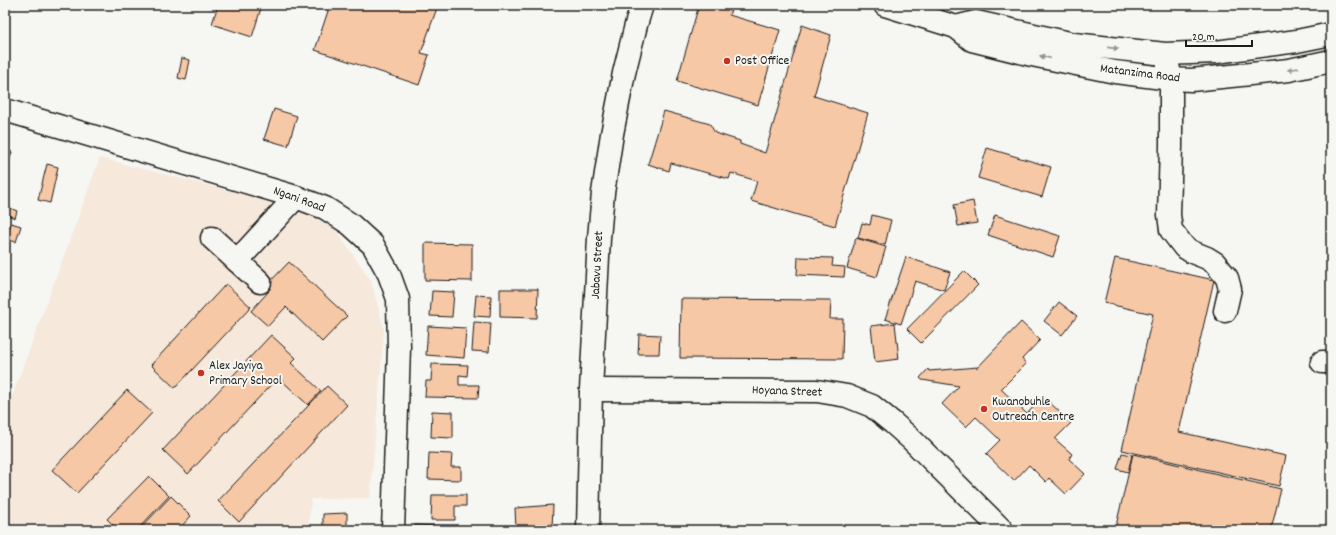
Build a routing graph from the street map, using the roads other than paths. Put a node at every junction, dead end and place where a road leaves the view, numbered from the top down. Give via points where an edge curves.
1 (642, 5) edge
2 (885, 5) edge
3 (961, 20) edge
4 (1331, 34) edge
5 (1165, 54) junction
6 (1331, 61) edge
7 (1171, 79) junction
8 (5, 110) edge
9 (296, 197) junction
10 (212, 238) dead end
11 (237, 261) junction
12 (260, 282) dead end
13 (1225, 311) dead end
14 (591, 390) junction
15 (393, 530) edge
16 (588, 530) edge
17 (1002, 530) edge

1 - 14 street, Jabavu Street via 624,73 603,193
2 - 3 street, Matanzima Road
3 -> 5 street, Matanzima Road via 1074,44
7 -> 3 street, Matanzima Road via 1115,72 1040,56
4 - 5 street, Matanzima Road via 1216,52
5 - 7 street
6 -> 7 street, Matanzima Road via 1289,70 1191,80
7 - 13 street via 1168,215 1171,230 1184,247 1214,262 1227,278 1230,289
8 - 9 street, Ngani Road
9 - 11 street
9 - 15 street, Ngani Road via 325,208 350,224 373,245 389,274 398,299 399,348
10 - 11 street
11 - 12 street
14 - 16 street, Jabavu Street
14 - 17 street, Hoyana Street via 818,391 847,396 872,406 893,423

